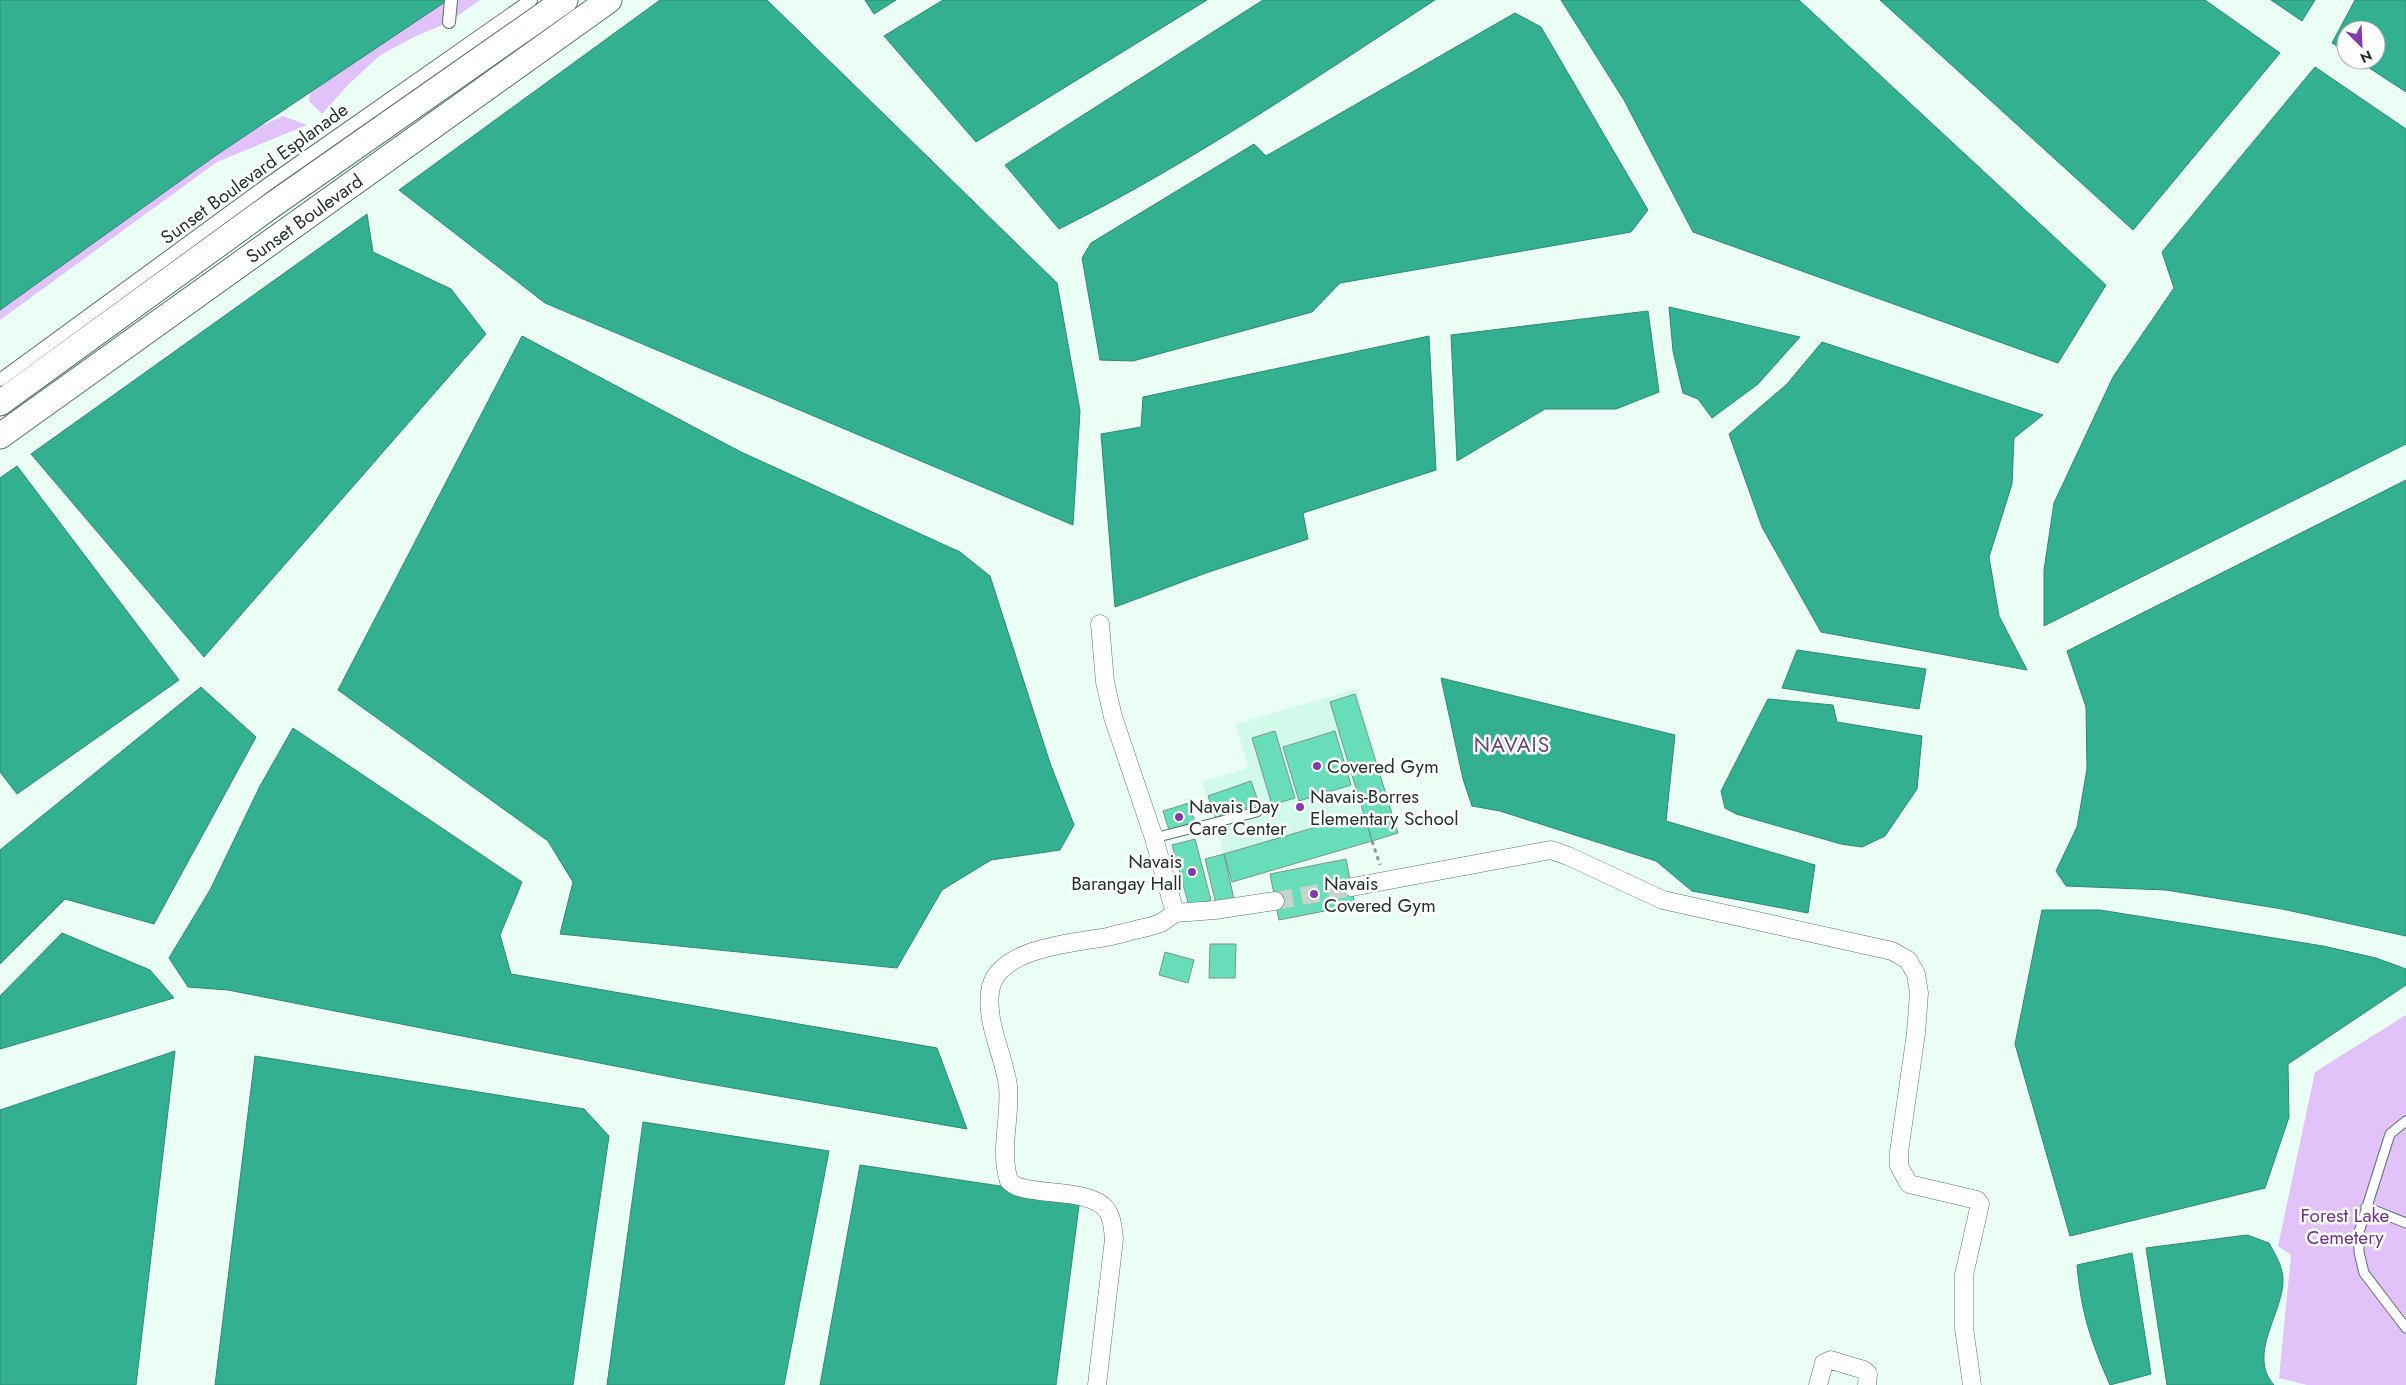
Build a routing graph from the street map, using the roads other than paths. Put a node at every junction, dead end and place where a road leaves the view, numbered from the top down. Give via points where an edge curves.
1 (450, 0) edge
2 (532, 0) edge
3 (565, 0) edge
4 (609, 0) edge
5 (449, 22) dead end
6 (0, 380) edge
7 (0, 403) edge
8 (0, 436) edge
9 (1100, 624) dead end
10 (1257, 812) dead end
11 (1154, 838) junction
12 (1352, 887) tunnel mouth
13 (1275, 901) tunnel mouth
14 (1175, 913) junction
15 (2406, 1121) edge
16 (2366, 1207) junction
17 (2406, 1223) edge
18 (2406, 1328) edge
19 (1097, 1385) edge
20 (1818, 1385) edge
21 (1867, 1385) edge
22 (1972, 1385) edge

1 - 5 street
2 - 6 street, Sunset Boulevard Esplanade via 268,184
3 - 7 main road, Sunset Boulevard via 268,208
4 - 8 main road, Sunset Boulevard
9 - 11 street via 1105,682 1113,717
10 - 11 lane
11 - 14 street
12 - 22 street via 1551,850 1662,900 1892,951 1908,960 1916,974 1919,993 1898,1152 1899,1166 1910,1184 1977,1200 1980,1204 1964,1274 1964,1328
13 - 14 street
14 - 19 street via 1148,927 1023,955 996,976 990,992 997,1047 1008,1087 1004,1155 1009,1181 1019,1187 1091,1200 1108,1211 1112,1222 1114,1239
15 - 16 lane via 2390,1134
16 - 17 lane
16 - 18 lane via 2359,1232 2364,1273
20 - 21 street via 1824,1363 1831,1360 1864,1370 1868,1374

